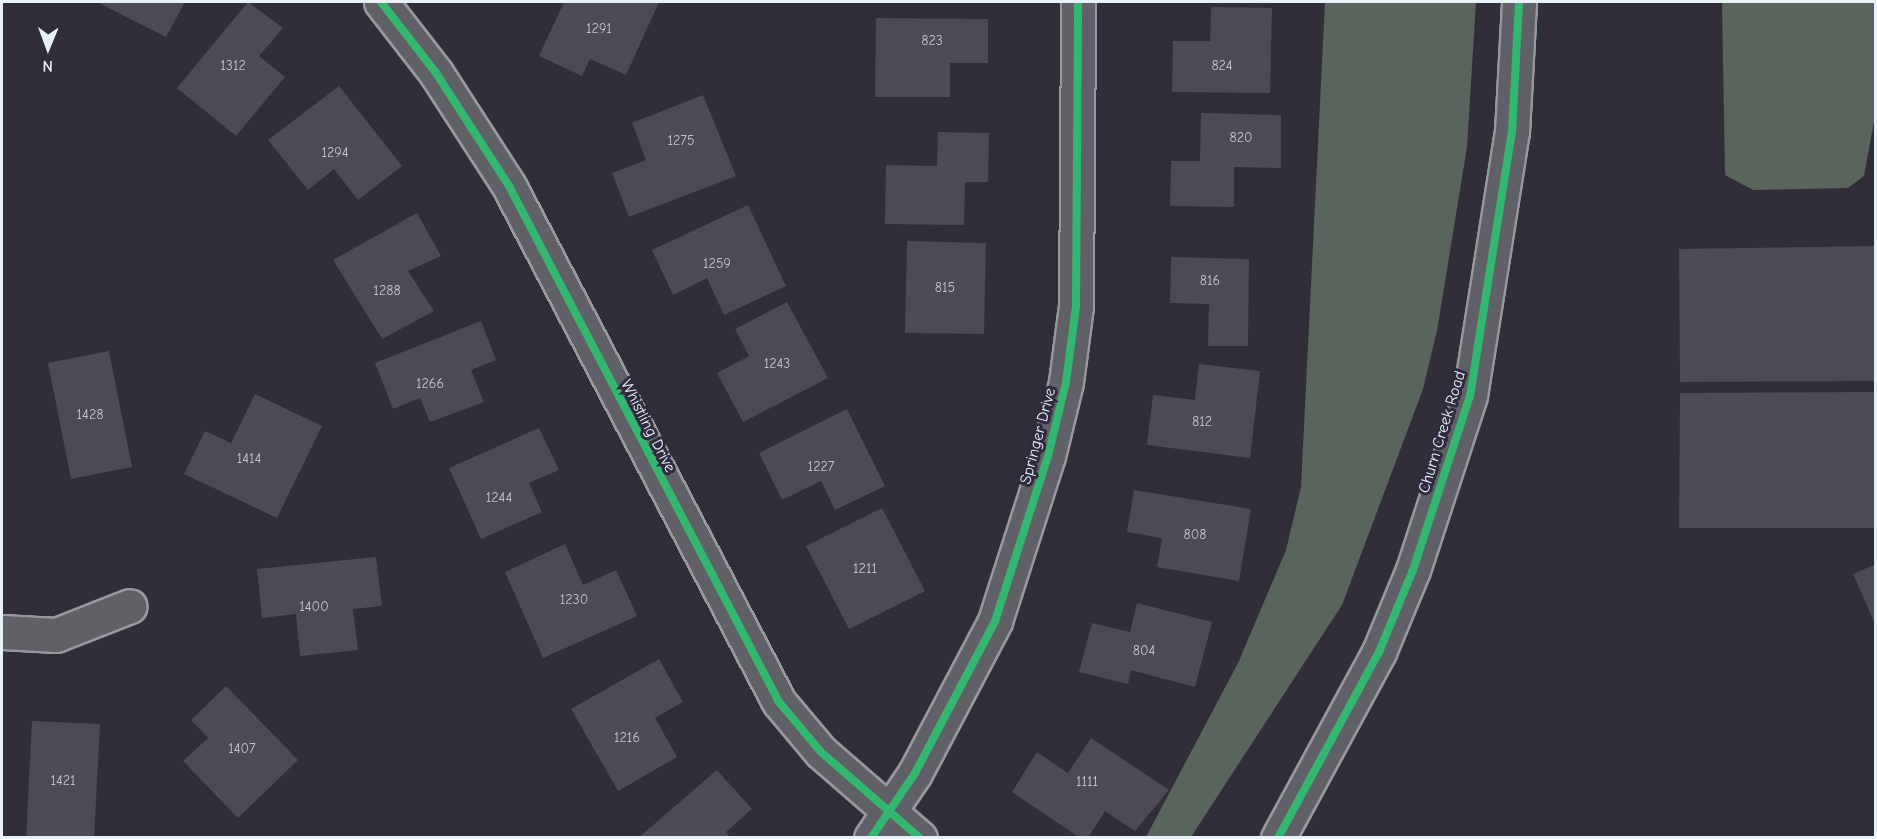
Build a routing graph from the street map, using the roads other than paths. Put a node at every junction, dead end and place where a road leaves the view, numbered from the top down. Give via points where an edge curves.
1 (1078, 2) edge
2 (1519, 2) edge
3 (393, 6) edge
4 (130, 606) dead end
5 (2, 632) edge
6 (879, 826) edge
7 (920, 837) edge
8 (1278, 837) edge

1 - 6 street, Springer Drive via 1078,267 1066,382 1026,532 995,621 921,763
2 - 8 street, Churn Creek Road via 1512,132 1470,396 1413,570 1379,651
3 - 6 street, Whistling Drive via 509,186 779,702
4 - 5 street via 56,634
6 - 7 street, Whistling Drive

